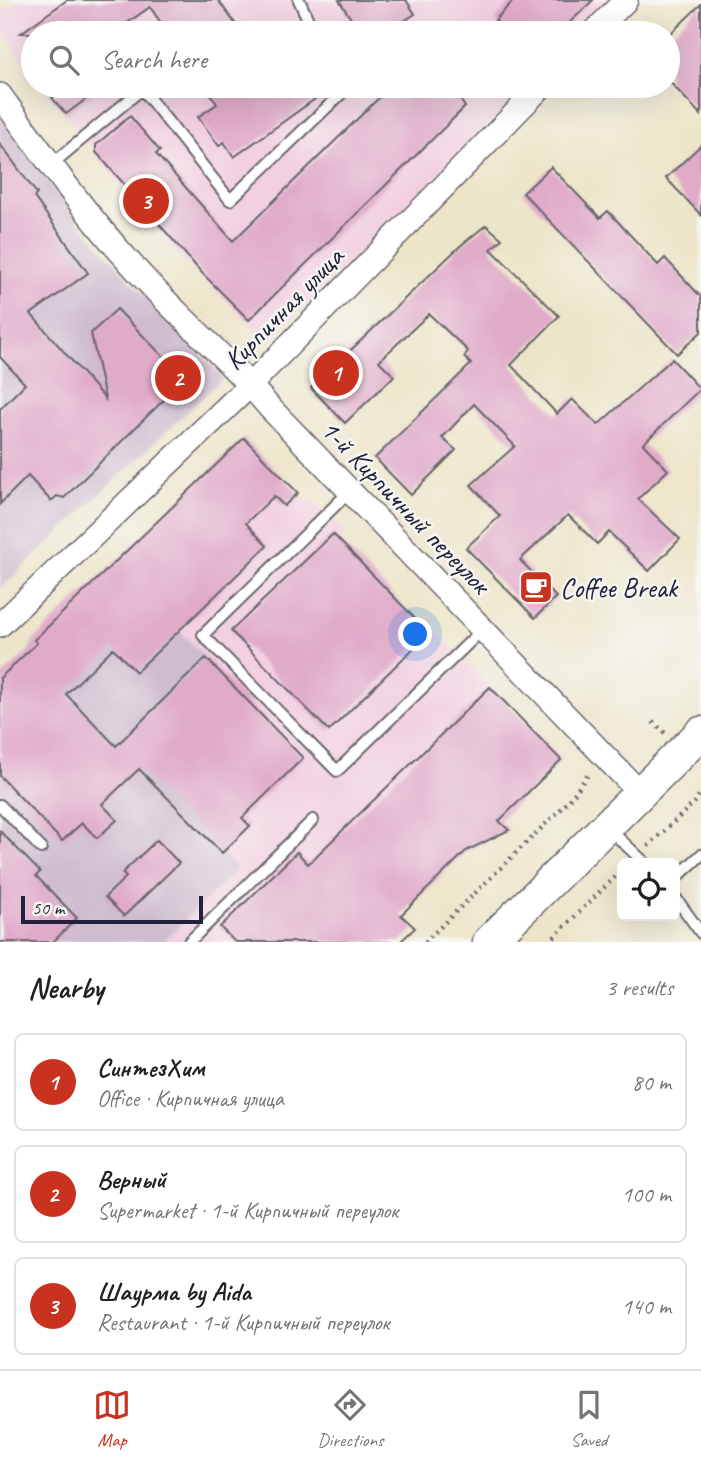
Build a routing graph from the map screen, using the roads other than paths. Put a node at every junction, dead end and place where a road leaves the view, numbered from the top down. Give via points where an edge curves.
1 (299, 0) edge
2 (626, 0) edge
3 (309, 21) edge
4 (605, 21) edge
5 (0, 95) edge
6 (127, 98) edge
7 (149, 98) edge
8 (334, 98) edge
9 (530, 98) edge
10 (51, 165) junction
11 (250, 385) junction
12 (350, 491) junction
13 (0, 625) edge
14 (483, 629) junction
15 (701, 733) edge
16 (639, 793) junction
17 (0, 805) edge
18 (313, 820) dead end
19 (606, 826) junction
20 (41, 848) dead end
21 (701, 855) edge
22 (640, 858) edge
23 (680, 874) edge
24 (680, 904) edge
25 (701, 933) edge
26 (189, 942) edge
27 (489, 942) edge

1 - 3 lane
2 - 4 street
5 - 10 street, 1-й Кирпичный переулок
6 - 10 lane
7 - 8 lane via 230,200
9 - 11 street, Кирпичная улица
10 - 11 street, 1-й Кирпичный переулок via 132,266
11 - 12 street, 1-й Кирпичный переулок
11 - 13 street, Кирпичная улица
12 - 14 street, 1-й Кирпичный переулок
12 - 14 lane via 203,635 337,771
14 - 16 street, 1-й Кирпичный переулок
15 - 16 main road
16 - 19 main road
17 - 20 lane
18 - 26 lane
19 - 22 lane
19 - 27 main road
21 - 23 lane
24 - 25 lane

